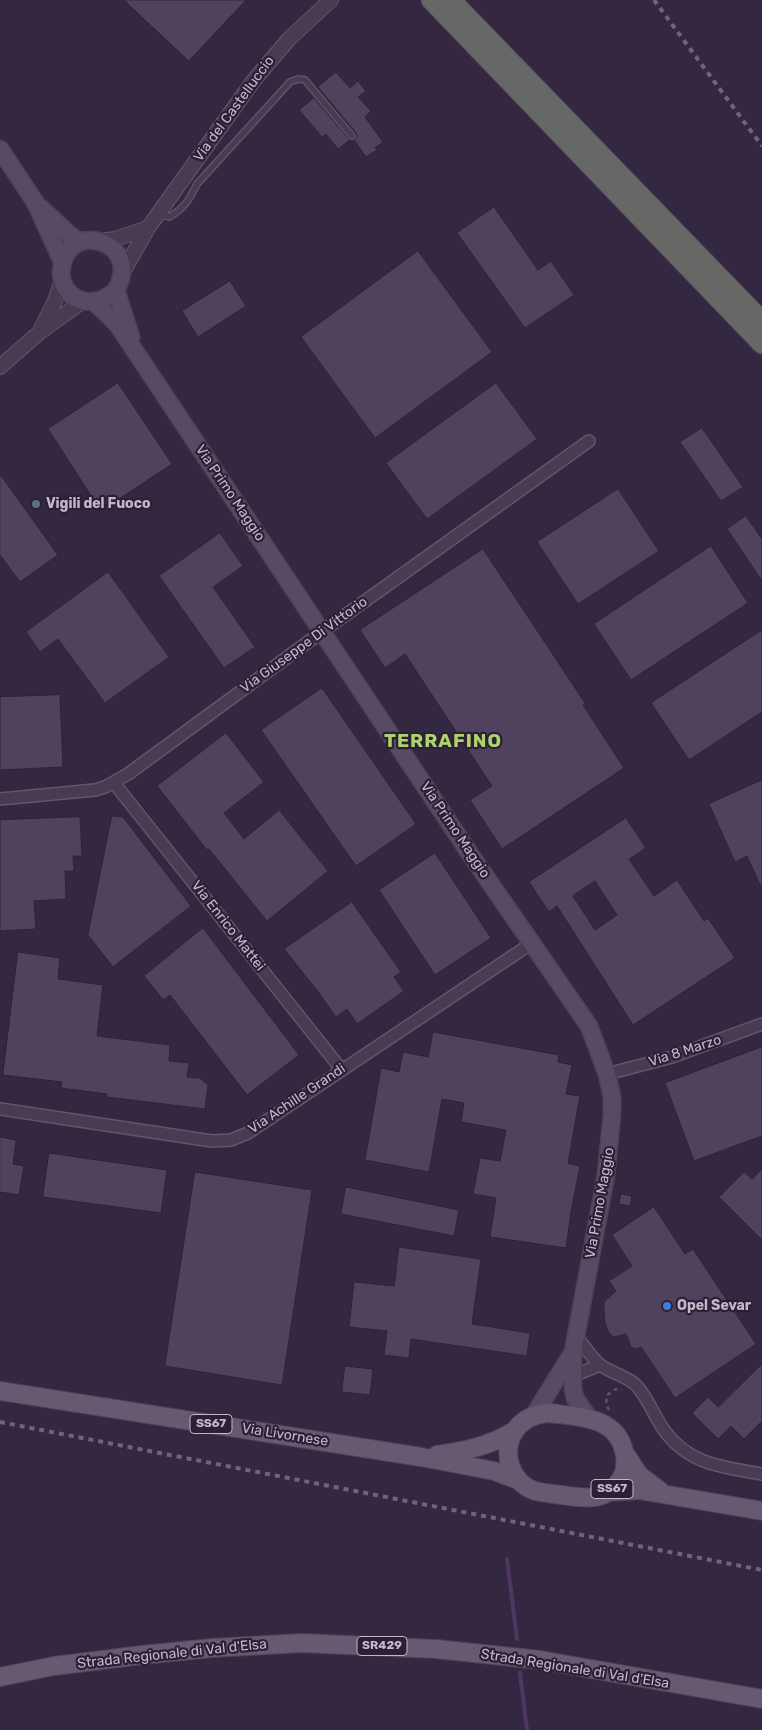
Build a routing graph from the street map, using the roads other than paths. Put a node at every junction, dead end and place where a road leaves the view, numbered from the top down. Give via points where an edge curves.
1 (331, 0) edge
2 (431, 0) edge
3 (451, 0) edge
4 (352, 136) dead end
5 (0, 149) edge
6 (34, 202) junction
7 (158, 214) junction
8 (148, 228) junction
9 (99, 241) junction
10 (80, 242) junction
11 (62, 261) junction
12 (123, 272) junction
13 (62, 280) junction
14 (116, 290) junction
15 (89, 302) junction
16 (762, 321) edge
17 (40, 332) junction
18 (762, 344) edge
19 (137, 355) junction
20 (0, 368) edge
21 (589, 440) dead end
22 (323, 631) junction
23 (114, 783) junction
24 (0, 799) edge
25 (532, 943) junction
26 (762, 1024) edge
27 (342, 1069) junction
28 (607, 1074) junction
29 (0, 1109) edge
30 (575, 1334) junction
31 (573, 1352) junction
32 (600, 1365) junction
33 (573, 1376) junction
34 (0, 1391) edge
35 (534, 1415) junction
36 (589, 1418) junction
37 (514, 1431) junction
38 (626, 1456) junction
39 (422, 1457) junction
40 (762, 1474) edge
41 (518, 1480) junction
42 (608, 1492) junction
43 (663, 1493) junction
44 (762, 1512) edge
45 (0, 1677) edge
46 (762, 1699) edge

1 - 7 street, Via del Castelluccio via 296,31 267,64
2 - 18 highway
3 - 16 highway
4 - 7 lane via 304,80 290,82 197,184 180,211 169,217
5 - 6 main road
6 - 10 main road
6 - 11 main road
7 - 8 street, Via del Castelluccio
8 - 9 street
8 - 12 street, Via del Castelluccio
9 - 10 main road
9 - 12 main road via 117,252
10 - 11 main road
11 - 13 main road
12 - 14 main road
13 - 15 main road, Via Primo Maggio via 74,296
13 - 17 street
14 - 15 main road via 103,300
14 - 19 main road, Via Primo Maggio
15 - 17 street
15 - 19 main road, Via Primo Maggio via 116,324
17 - 20 street
19 - 22 main road, Via Primo Maggio
21 - 22 street, Via Giuseppe Di Vittorio
22 - 23 street, Via Giuseppe Di Vittorio
22 - 25 main road, Via Primo Maggio
23 - 24 street, Via Giuseppe Di Vittorio via 83,792
23 - 27 street, Via Enrico Mattei
25 - 27 street, Via Achille Grandi
25 - 28 main road, Via Primo Maggio via 589,1026
26 - 28 street, Via 8 Marzo via 672,1057
27 - 29 street, Via Achille Grandi via 248,1133 221,1142
28 - 30 main road, Via Primo Maggio via 612,1097 610,1148
30 - 31 main road, Via Primo Maggio
30 - 32 street
31 - 33 main road, Via Primo Maggio
31 - 35 main road, Via Primo Maggio
32 - 33 street
32 - 40 street via 629,1379 637,1387 664,1430 685,1452 718,1467
33 - 36 main road, Via Primo Maggio via 575,1398
34 - 39 main road, Via Livornese / SS67
35 - 36 main road, Via Livornese / SS67 via 549,1413
35 - 37 main road, Via Livornese / SS67
36 - 38 main road, Via Livornese / SS67 via 610,1427 617,1434
37 - 39 main road, Via Livornese / SS67 via 477,1448
37 - 41 main road via 508,1456
38 - 42 main road, SS67 via 622,1476
38 - 43 main road, Via Livornese / SS67 via 640,1475
39 - 41 main road, Via Livornese / SS67 via 494,1471
41 - 42 main road, Via Livornese / SS67 via 535,1490 581,1498
42 - 43 main road, Via Livornese / SS67 via 639,1490
43 - 44 main road, Via Livornese / SS67
45 - 46 main road, Strada Regionale di Val d'Elsa / SR429 via 142,1654 302,1643 426,1649 540,1660

